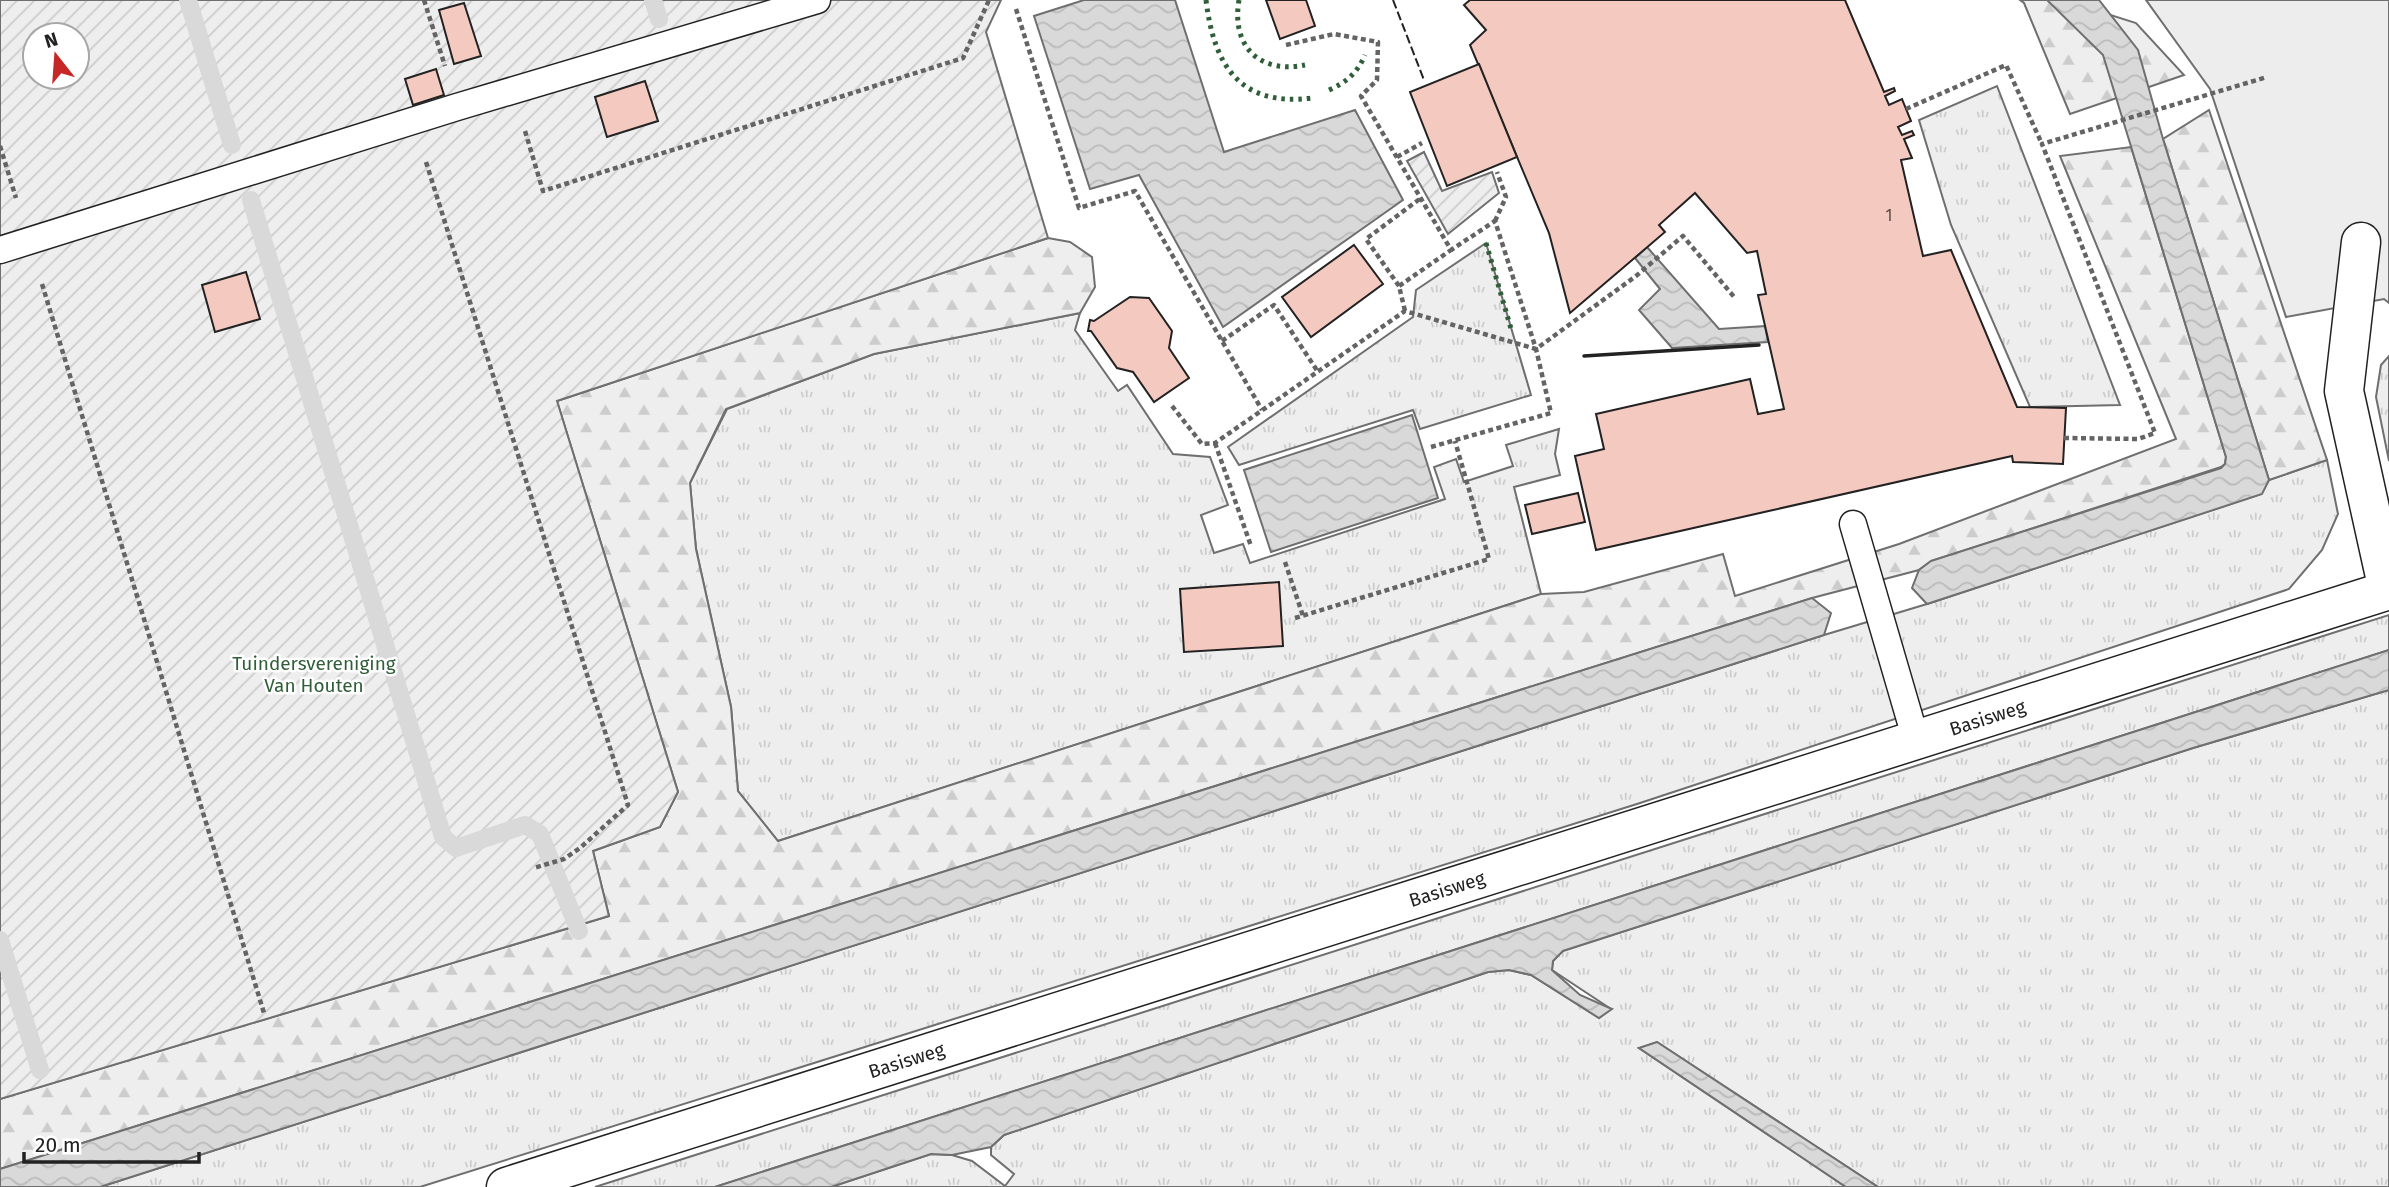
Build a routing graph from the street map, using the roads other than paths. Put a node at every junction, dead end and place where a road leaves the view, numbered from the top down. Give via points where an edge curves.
1 (817, 0) edge
2 (2361, 242) dead end
3 (0, 250) edge
4 (1853, 524) dead end
5 (2388, 590) edge
6 (1916, 740) junction
7 (506, 1187) edge

1 - 3 lane
2 - 5 street via 2344,391
4 - 6 lane
5 - 6 street, Basisweg
6 - 7 street, Basisweg

